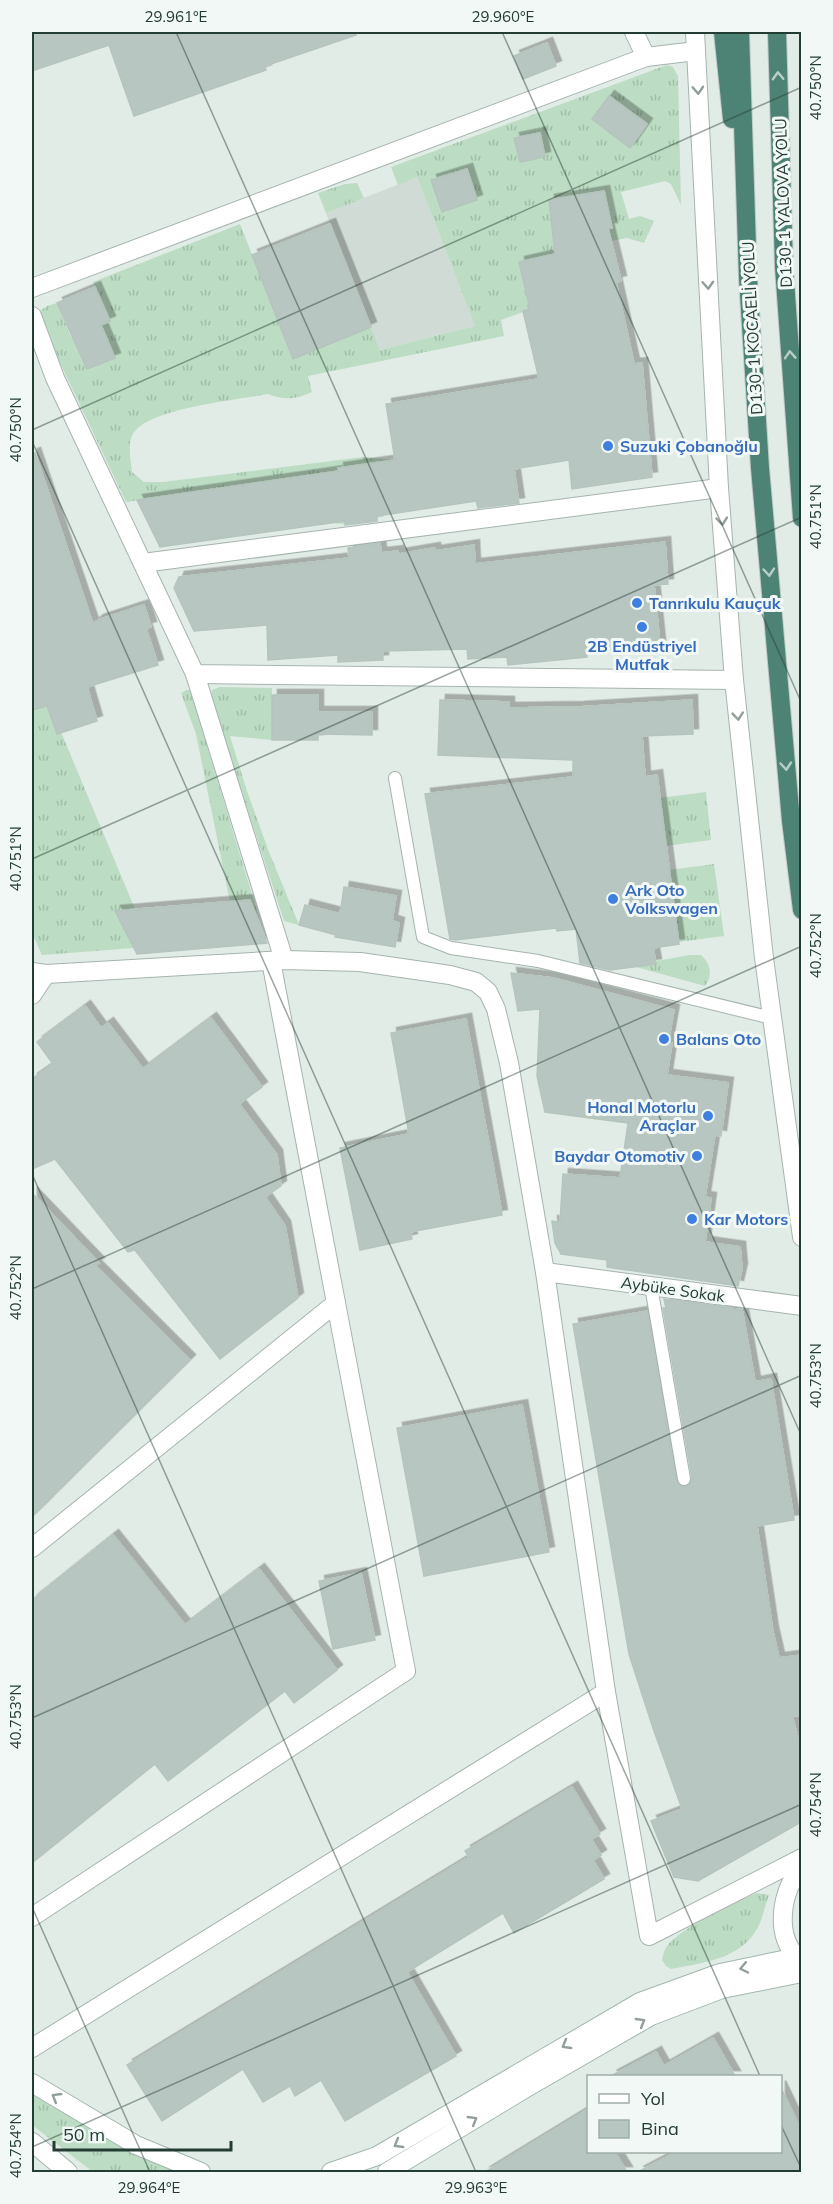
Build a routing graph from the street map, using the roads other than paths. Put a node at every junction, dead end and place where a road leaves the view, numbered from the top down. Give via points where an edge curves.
1 (634, 32) edge
2 (695, 32) edge
3 (723, 32) edge
4 (740, 32) edge
5 (777, 32) edge
6 (696, 51) junction
7 (646, 57) junction
8 (748, 278) junction
9 (32, 288) edge
10 (32, 316) edge
11 (719, 488) junction
12 (801, 518) edge
13 (143, 563) junction
14 (195, 674) junction
15 (734, 680) junction
16 (395, 778) dead end
17 (801, 910) edge
18 (278, 961) junction
19 (39, 973) edge
20 (32, 995) edge
21 (772, 1018) junction
22 (801, 1237) edge
23 (545, 1272) junction
24 (651, 1286) junction
25 (336, 1303) junction
26 (801, 1306) edge
27 (684, 1479) dead end
28 (32, 1548) edge
29 (606, 1692) junction
30 (801, 1858) edge
31 (801, 1866) edge
32 (32, 1917) edge
33 (800, 1962) edge
34 (32, 2048) edge
35 (32, 2083) edge
36 (32, 2142) edge
37 (68, 2172) edge
38 (201, 2172) edge
39 (331, 2172) edge
40 (387, 2172) edge

1 - 7 street
2 - 6 street
3 - 8 highway
4 - 8 highway, D130-1 KOCAELİ YOLU
12 -> 5 highway, D130-1 YALOVA YOLU via 784,267
6 - 7 street
6 -> 11 street
7 - 9 street
8 -> 17 highway, D130-1 KOCAELİ YOLU via 760,468
10 - 13 street via 56,378
11 - 13 street
11 -> 15 street
13 - 14 street
14 - 15 street
14 - 18 street
15 -> 21 street
16 - 21 lane via 423,937 452,948 568,968
18 - 19 street
18 - 23 street via 360,962 450,975 476,982 488,992 509,1063
18 - 25 street
19 - 20 street
21 - 22 street
23 - 24 street, Aybüke Sokak
23 - 29 street
24 - 26 street, Aybüke Sokak
24 - 27 lane
25 - 28 street
25 - 32 street via 406,1671
29 - 30 street via 649,1936
29 - 34 street
31 - 33 street via 787,1894 783,1927 785,1939
33 -> 39 street via 720,1974 640,2002 377,2156
40 -> 33 street via 651,2016
38 -> 35 street via 136,2145
36 - 37 street

